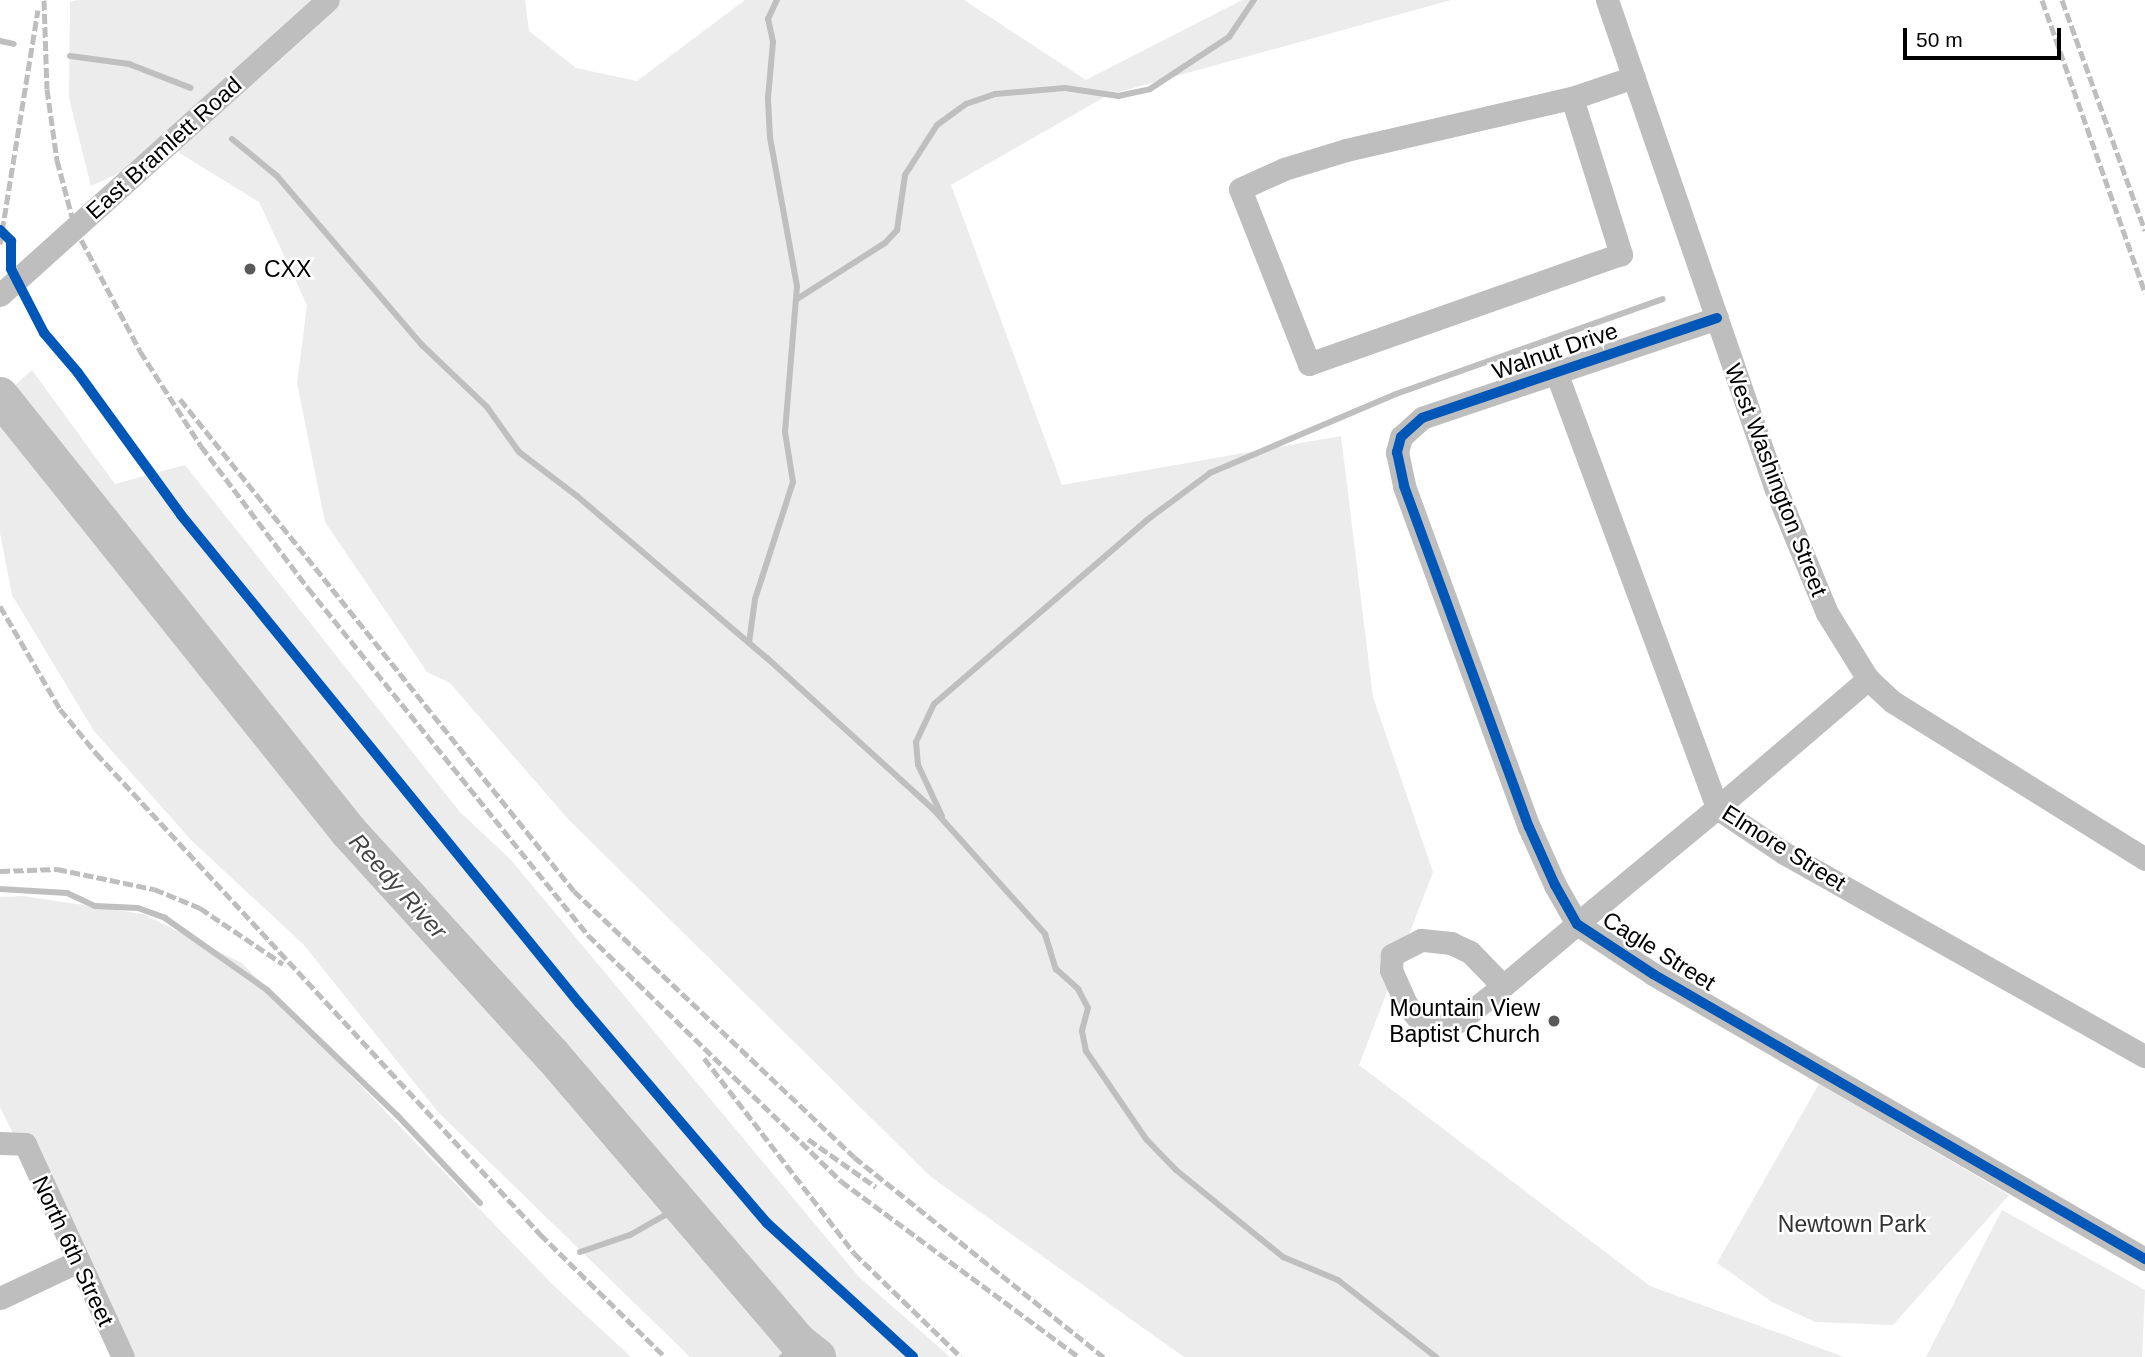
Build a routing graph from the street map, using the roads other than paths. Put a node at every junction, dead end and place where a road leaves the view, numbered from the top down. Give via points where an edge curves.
1 (328, 0) edge
2 (1607, 0) edge
3 (1634, 77) junction
4 (1572, 98) junction
5 (0, 295) edge
6 (1717, 318) junction
7 (1556, 372) junction
8 (1409, 428) joint
9 (1868, 679) junction
10 (1717, 808) junction
11 (2145, 859) edge
12 (1577, 924) junction
13 (1503, 986) junction
14 (2145, 1056) edge
15 (0, 1143) edge
16 (2145, 1259) edge
17 (77, 1262) junction
18 (0, 1298) edge
19 (123, 1357) edge

1 - 5 street, East Bramlett Road
2 - 3 street, West Washington Street
3 - 4 street
3 - 6 street, West Washington Street
4 - 4 street via 1346,150 1284,169 1240,189 1310,363 1621,254
6 - 7 street, Walnut Drive
6 - 9 street, West Washington Street via 1804,563 1827,613
7 - 8 street, Walnut Drive via 1422,418
7 - 10 street, Elmore Street
8 - 12 street, Cagle Street via 1397,452 1404,486 1529,827
9 - 10 street
9 - 11 street, West Washington Street via 1927,726
10 - 12 street
10 - 14 street, Elmore Street via 1784,853
12 - 13 street
12 - 16 street, Cagle Street via 1653,974
13 - 13 street via 1459,1021 1440,1026 1421,1022 1406,1004 1391,971 1392,955 1420,940 1451,943 1470,952
15 - 17 street, North 6th Street via 25,1144
17 - 18 street
17 - 19 street, North 6th Street

